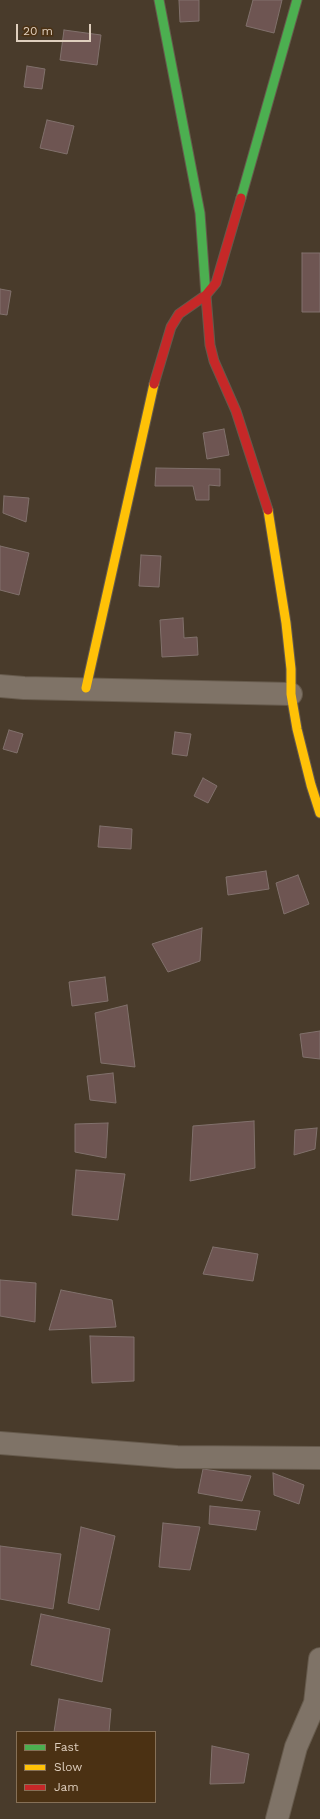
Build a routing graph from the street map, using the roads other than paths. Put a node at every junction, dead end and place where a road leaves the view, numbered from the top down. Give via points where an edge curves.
1 (159, 0) edge
2 (297, 0) edge
3 (206, 295) junction
4 (0, 686) edge
5 (86, 688) junction
6 (291, 694) junction
7 (320, 813) edge
8 (0, 1443) edge
9 (320, 1458) edge
10 (320, 1659) edge
11 (277, 1819) edge

1 - 3 street via 200,213
2 - 3 street via 220,274
3 - 5 street via 179,314 171,326 166,341 155,379
3 - 6 street via 210,346 214,361 236,411 267,506 286,622
4 - 5 street
5 - 6 street
6 - 7 street via 297,729
8 - 9 street via 177,1457
10 - 11 street via 315,1703 296,1747

